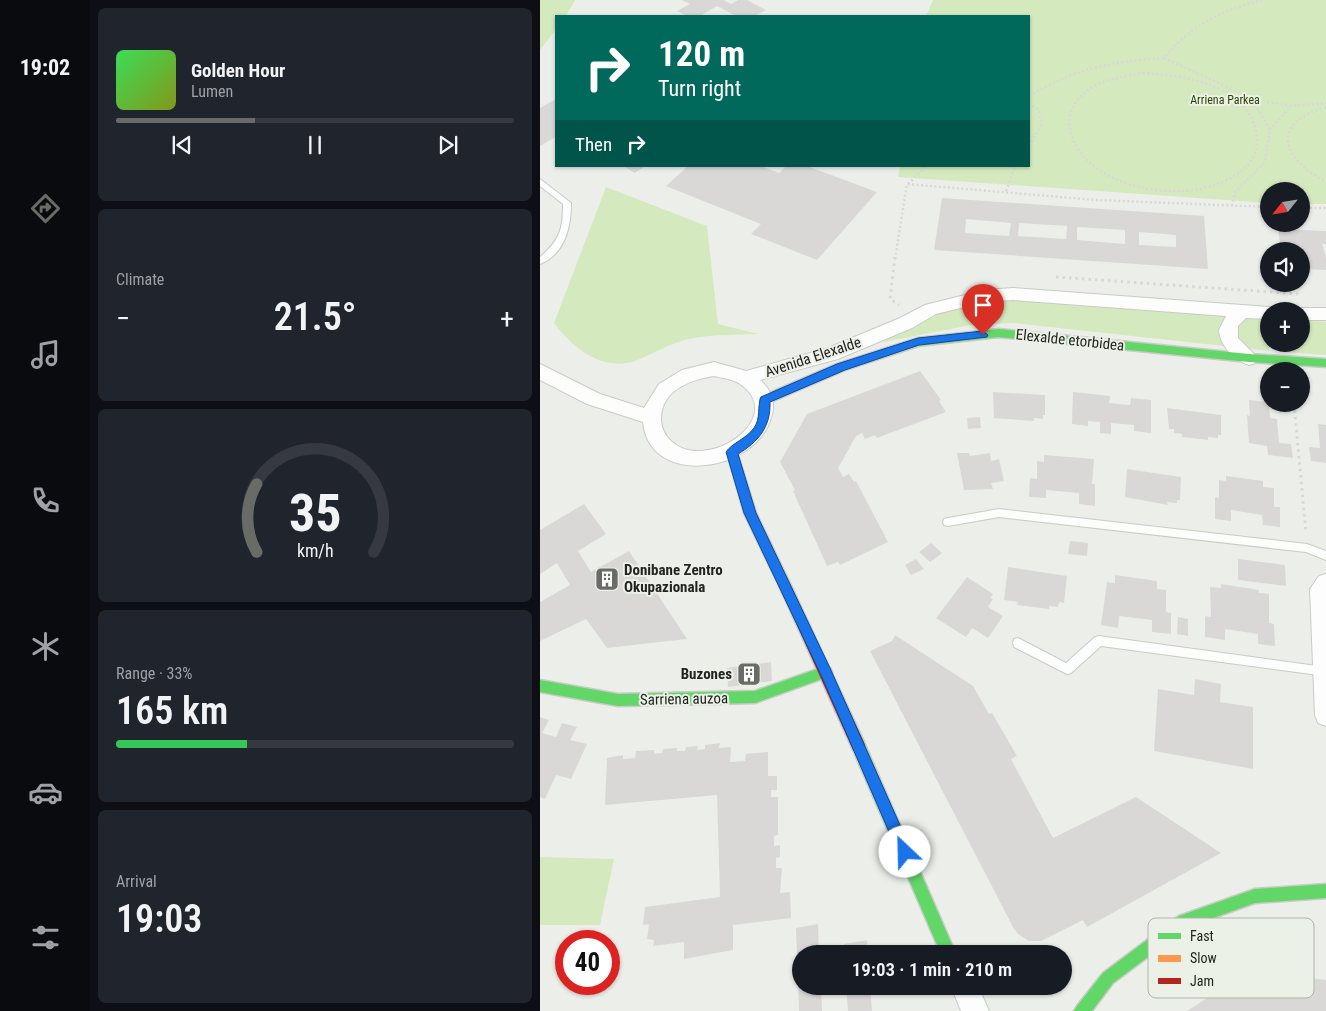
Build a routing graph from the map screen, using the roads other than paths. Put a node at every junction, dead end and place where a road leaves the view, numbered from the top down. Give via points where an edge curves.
1 (540, 182) edge
2 (540, 261) edge
3 (1243, 311) junction
4 (1260, 312) edge
5 (1310, 314) edge
6 (1326, 314) edge
7 (1250, 358) junction
8 (1326, 363) edge
9 (540, 370) edge
10 (747, 377) junction
11 (764, 400) junction
12 (651, 417) junction
13 (732, 452) junction
14 (948, 522) dead end
15 (1326, 556) edge
16 (1324, 586) edge
17 (1018, 643) dead end
18 (826, 672) junction
19 (1324, 672) junction
20 (540, 686) edge
21 (1326, 715) edge
22 (1326, 891) edge
23 (1193, 918) edge
24 (946, 945) edge
25 (1148, 948) edge
26 (968, 995) edge
27 (975, 1011) edge
28 (1082, 1011) edge

1 - 2 lane via 567,203 567,229 553,251
3 - 4 street
3 - 7 street via 1231,319 1227,332 1233,347
3 - 10 street, Avenida Elexalde via 1013,294 985,296 905,316 832,354
5 - 6 street
7 - 8 street, Elexalde etorbidea
7 - 11 street, Elexalde etorbidea via 999,333 918,342 841,367
9 - 12 street via 581,396
10 - 11 street via 758,387
10 - 12 street via 714,369 679,379 655,402
11 - 13 street via 765,414 759,429 748,442
12 - 13 street via 653,432 661,444 675,454 693,459
13 - 18 street via 750,513
14 - 15 lane via 998,513 1307,548
16 - 19 street
17 - 19 lane via 1067,669 1099,641
18 - 20 street, Sarriena auzoa via 755,697 618,700
18 - 24 street
19 - 21 street
22 - 23 street via 1255,896
25 - 28 street via 1108,978
26 - 27 street

